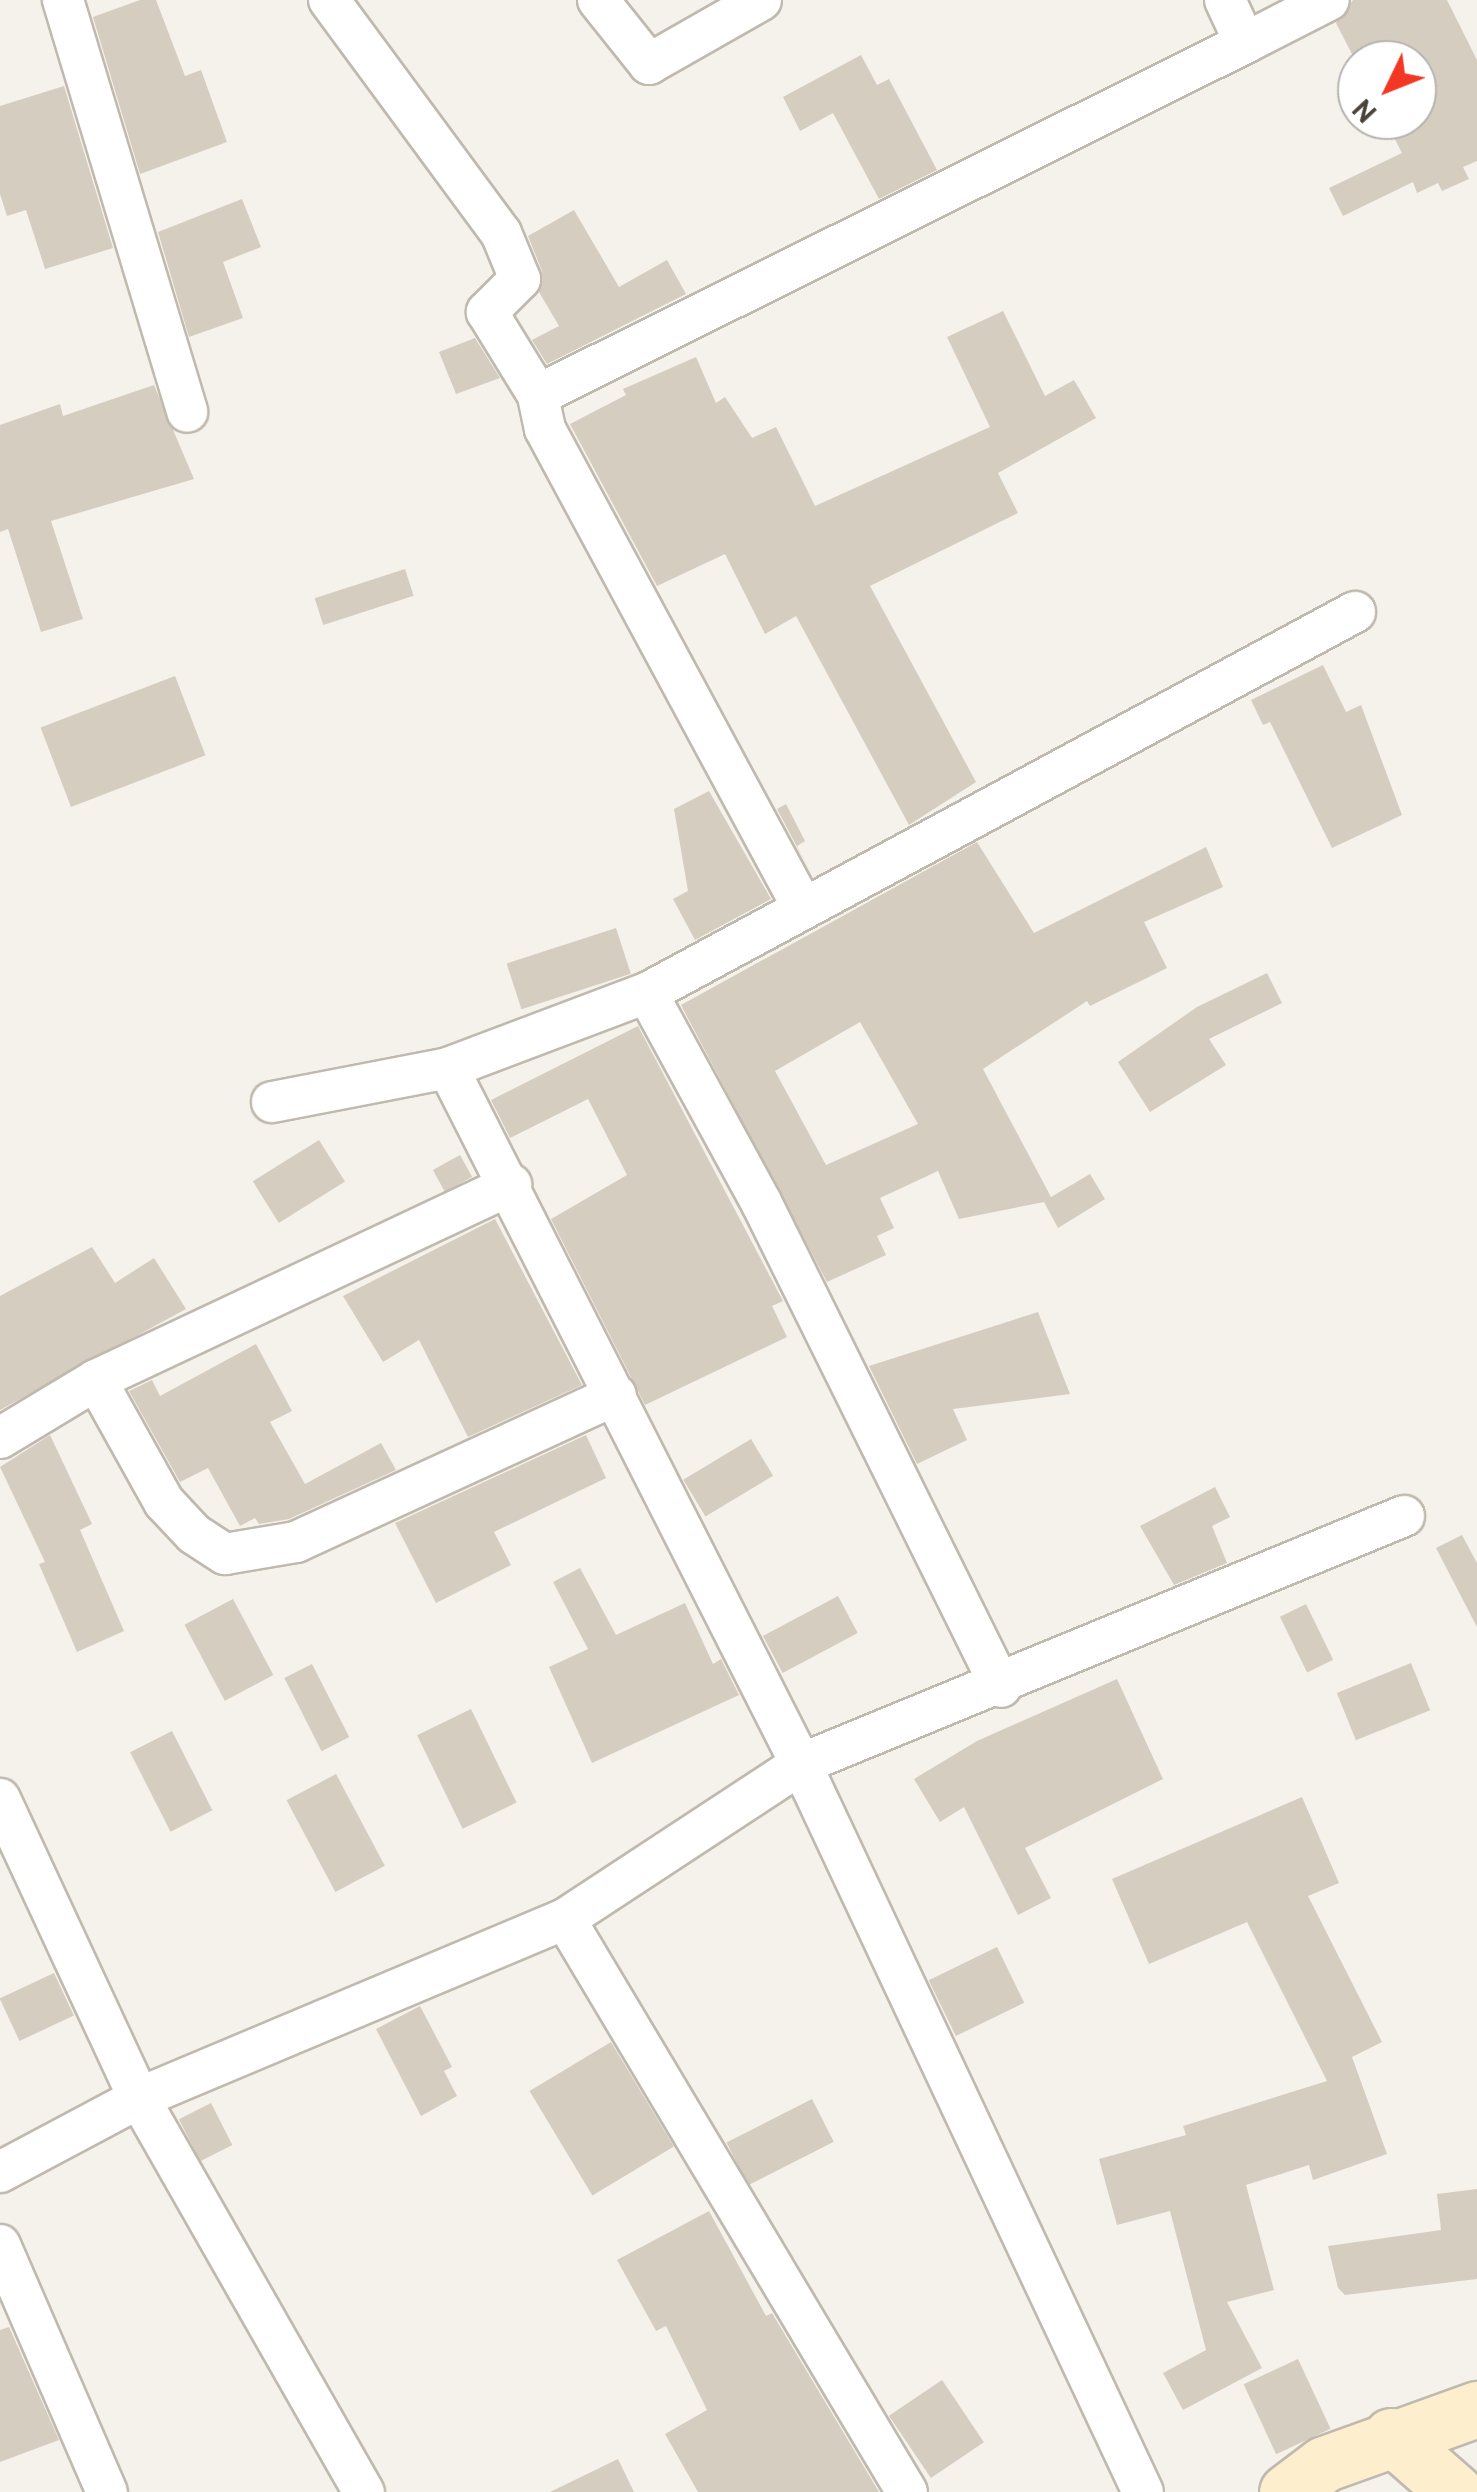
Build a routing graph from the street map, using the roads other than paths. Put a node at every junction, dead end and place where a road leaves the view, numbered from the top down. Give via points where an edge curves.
1 (63, 0) edge
2 (329, 0) edge
3 (598, 0) edge
4 (760, 0) edge
5 (1224, 0) edge
6 (1329, 0) edge
7 (1245, 43) junction
8 (538, 394) junction
9 (187, 412) dead end
10 (1355, 612) dead end
11 (802, 906) junction
12 (648, 993) junction
13 (448, 1068) junction
14 (272, 1102) dead end
15 (511, 1185) junction
16 (96, 1380) junction
17 (616, 1395) junction
18 (0, 1438) edge
19 (1404, 1516) dead end
20 (1001, 1687) junction
21 (801, 1764) junction
22 (0, 1799) edge
23 (564, 1919) junction
24 (138, 2098) junction
25 (0, 2172) edge
26 (0, 2244) edge
27 (1477, 2409) edge
28 (1391, 2436) junction
29 (1323, 2483) edge
30 (106, 2492) edge
31 (364, 2492) edge
32 (907, 2492) edge
33 (1143, 2492) edge
34 (1455, 2492) edge

1 - 9 street
2 - 8 street via 501,232 520,279 487,312
3 - 4 street via 649,64
5 - 7 street
6 - 7 street
7 - 8 street
8 - 11 street via 545,429
10 - 11 street
11 - 12 street
12 - 13 street
12 - 20 street via 761,1202
13 - 14 street
13 - 15 street
15 - 16 street
15 - 17 street
16 - 17 street via 164,1502 225,1554 296,1542
16 - 18 street
17 - 21 street
19 - 20 street
20 - 21 street
21 - 23 street
21 - 33 street
22 - 24 street
23 - 24 street
23 - 32 street
24 - 25 street
24 - 31 street
26 - 30 street
27 - 28 street
28 - 29 street
28 - 34 street

